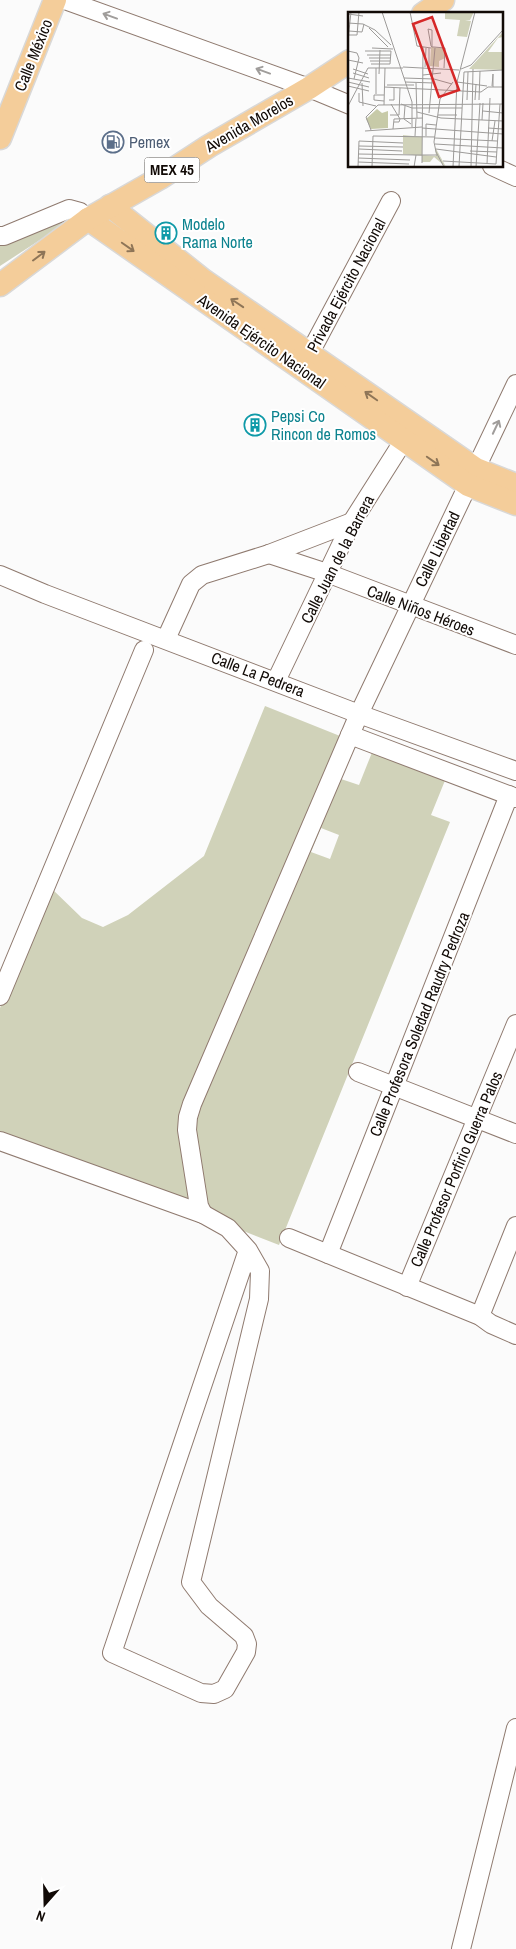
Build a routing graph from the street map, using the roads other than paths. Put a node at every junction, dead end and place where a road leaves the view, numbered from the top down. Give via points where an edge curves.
1 (55, 0) edge
2 (65, 0) edge
3 (443, 0) edge
4 (426, 12) edge
5 (348, 63) edge
6 (309, 88) junction
7 (348, 104) edge
8 (0, 138) edge
9 (496, 168) edge
10 (516, 177) edge
11 (391, 201) dead end
12 (110, 206) junction
13 (88, 219) junction
14 (0, 236) edge
15 (0, 285) edge
16 (198, 286) junction
17 (305, 361) junction
18 (516, 384) edge
19 (404, 440) junction
20 (472, 477) junction
21 (516, 485) edge
22 (516, 504) edge
23 (352, 522) junction
24 (269, 554) junction
25 (327, 573) junction
26 (0, 575) edge
27 (410, 606) junction
28 (166, 639) junction
29 (516, 645) edge
30 (144, 650) dead end
31 (276, 681) junction
32 (359, 714) junction
33 (350, 734) junction
34 (516, 771) edge
35 (513, 796) edge
36 (0, 996) edge
37 (516, 1024) edge
38 (358, 1072) dead end
39 (395, 1087) junction
40 (477, 1120) junction
41 (516, 1134) edge
42 (0, 1142) edge
43 (202, 1214) junction
44 (516, 1226) edge
45 (289, 1238) dead end
46 (248, 1250) junction
47 (328, 1254) junction
48 (407, 1287) junction
49 (480, 1316) junction
50 (516, 1334) edge
51 (516, 1728) edge
52 (461, 1949) edge

1 - 8 main road, Calle México
6 -> 2 street
3 - 4 main road
5 - 6 main road, Avenida Morelos / MEX 45
6 - 7 street
6 - 12 main road, Avenida Morelos / MEX 45
9 - 10 street
11 - 17 street, Privada Ejército Nacional
12 - 13 main road, Avenida Morelos / MEX 45
12 - 16 main road, Avenida Ejército Nacional
13 - 14 street via 69,209
15 -> 13 main road, Avenida Morelos / MEX 45
13 -> 16 main road, Avenida Ejército Nacional
16 - 17 main road, Avenida Ejército Nacional
17 - 19 main road, Avenida Ejército Nacional
20 -> 17 main road, Avenida Ejército Nacional
20 -> 18 street, Calle Libertad
19 -> 20 main road, Avenida Ejército Nacional
19 - 23 street, Calle Juan de la Barrera
20 - 21 main road, Avenida Ejército Nacional
20 - 22 main road, Avenida Ejército Nacional
20 - 27 street, Calle Libertad
23 - 24 street
23 - 25 street, Calle Juan de la Barrera
24 - 25 street, Calle Niños Héroes
24 - 28 street via 202,575 191,584
25 - 27 street, Calle Niños Héroes
25 - 31 street, Calle Juan de la Barrera
26 - 28 street, Calle La Pedrera
27 - 29 street, Calle Niños Héroes
27 - 32 street, Calle Libertad
28 - 31 street, Calle La Pedrera
30 - 36 street
31 - 32 street, Calle La Pedrera
32 - 33 street, Calle Libertad
32 - 34 street, Calle La Pedrera
33 - 35 street
33 - 43 street, Calle Libertad via 188,1117 198,1206
35 - 39 street, Calle Profesora Soledad Raudry Pedroza
37 - 40 street, Calle Profesor Porfirio Guerra Palos
38 - 39 street
39 - 40 street
39 - 47 street, Calle Profesora Soledad Raudry Pedroza
40 - 41 street
40 - 48 street, Calle Profesor Porfirio Guerra Palos
42 - 43 street
43 - 46 street via 228,1228
44 - 49 street
45 - 47 street
46 - 46 street via 260,1271 259,1299 191,1582 209,1606 244,1636 247,1644 246,1652 225,1689 214,1694 201,1694 112,1653
47 - 48 street
48 - 49 street
49 - 50 street
51 - 52 street

